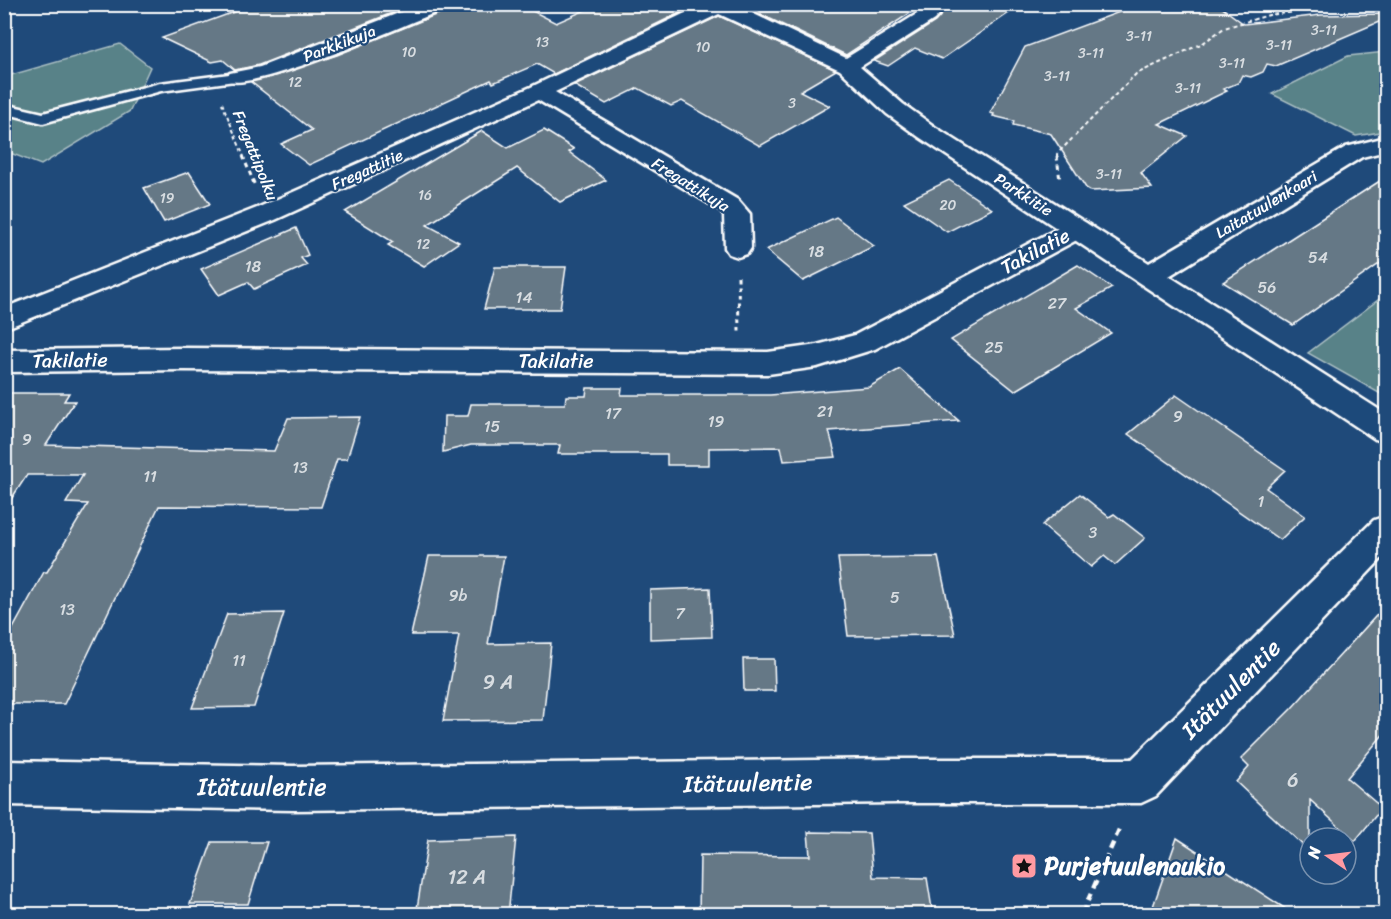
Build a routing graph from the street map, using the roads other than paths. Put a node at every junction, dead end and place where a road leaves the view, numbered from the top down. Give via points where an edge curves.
1 (440, 4) edge
2 (940, 4) edge
3 (719, 5) edge
4 (847, 66) junction
5 (237, 77) joint
6 (539, 92) junction
7 (4, 108) edge
8 (1386, 144) edge
9 (1077, 229) junction
10 (738, 248) road end
11 (1150, 275) junction
12 (4, 320) edge
13 (4, 361) edge
14 (1386, 430) edge
15 (1386, 531) edge
16 (4, 783) edge

1 - 5 street, Parkkikuja via 265,72
2 - 4 street
3 - 4 street, Parkkitie
3 - 6 street, Fregattitie
4 - 9 street, Parkkitie via 895,109
5 - 7 lane via 160,87 43,118
6 - 10 street, Fregattikuja via 729,206 737,214
6 - 12 street, Fregattitie via 266,214
8 - 11 street, Laitatuulenkaari via 1354,152
9 - 11 street, Parkkitie
9 - 13 street, Takilatie via 865,342 804,360
11 - 14 street, Parkkitie
15 - 16 street, Itätuulentie via 1141,781 293,788

